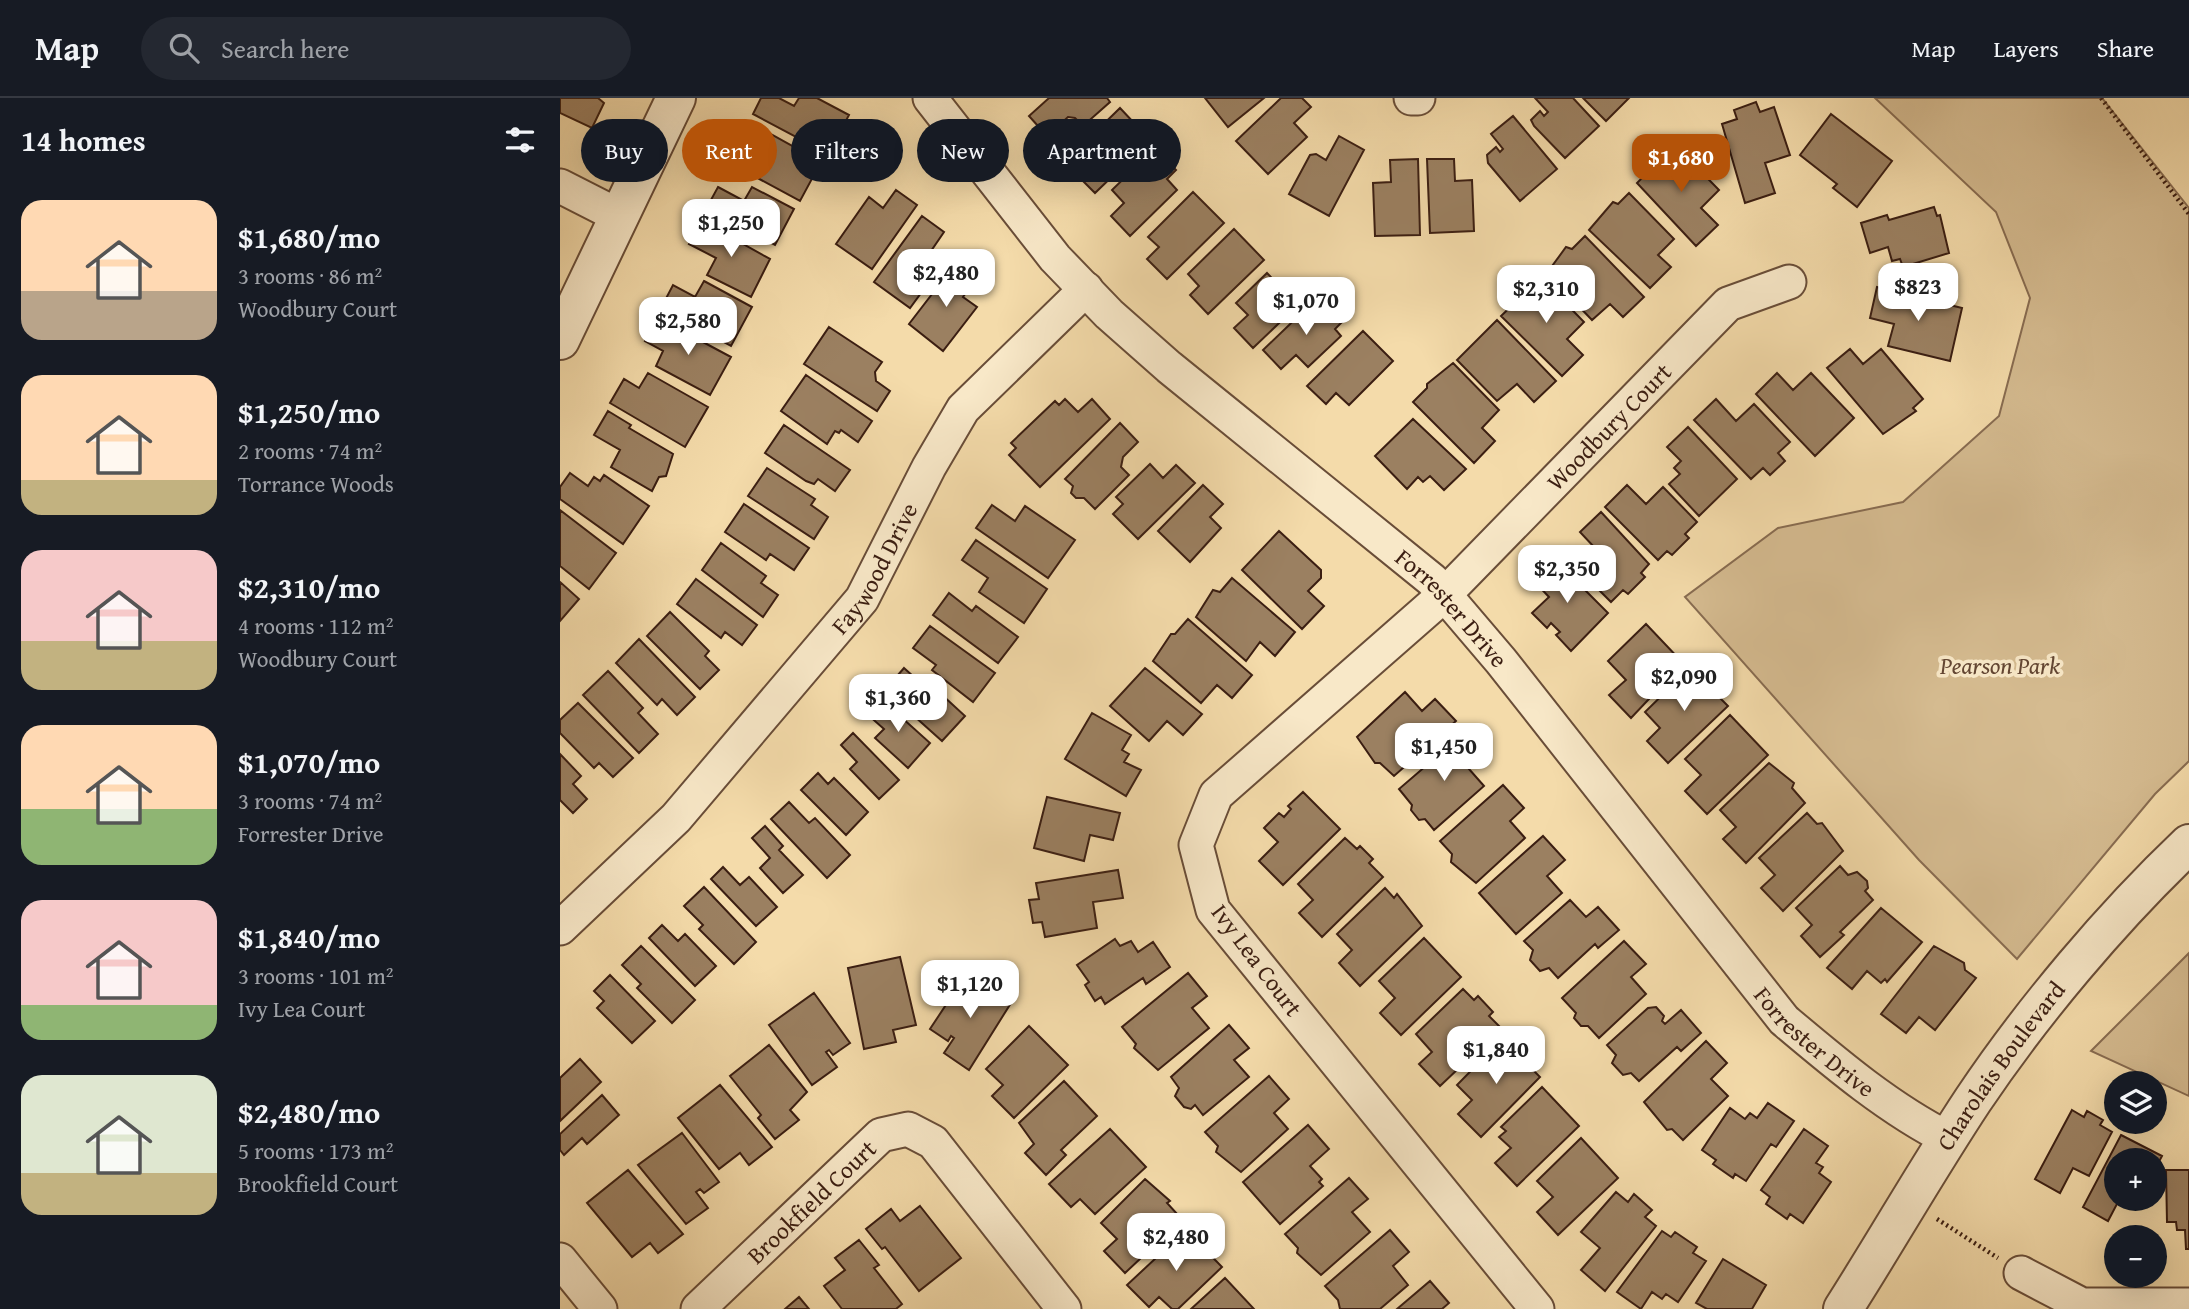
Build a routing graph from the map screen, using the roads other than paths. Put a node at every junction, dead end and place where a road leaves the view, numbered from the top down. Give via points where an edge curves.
1 (676, 98) edge
2 (930, 98) edge
3 (1411, 98) edge
4 (1418, 98) edge
5 (560, 186) edge
6 (617, 215) junction
7 (1789, 282) dead end
8 (1086, 289) junction
9 (560, 340) edge
10 (1443, 596) junction
11 (2189, 844) edge
12 (560, 928) edge
13 (1949, 1139) junction
14 (560, 1260) edge
15 (2021, 1273) road end
16 (2189, 1305) edge
17 (600, 1309) edge
18 (698, 1309) edge
19 (1064, 1309) edge
20 (1536, 1309) edge
21 (1843, 1309) edge

1 - 6 street
2 - 8 street, Forrester Drive via 1055,258
3 - 4 street
5 - 6 street
6 - 9 street
7 - 10 street, Woodbury Court via 1728,304
8 - 10 street, Forrester Drive via 1169,367 1432,580
8 - 12 street, Faywood Drive via 963,409 862,599 676,818
10 - 13 street, Forrester Drive via 1501,661 1784,1020 1839,1067
10 - 20 street, Ivy Lea Court via 1216,795 1196,845 1213,910
11 - 13 street, Charolais Boulevard via 2049,997
13 - 21 street, Charolais Boulevard
14 - 17 street
15 - 16 street via 2082,1305
18 - 19 street, Brookfield Court via 881,1135 908,1129 933,1142

